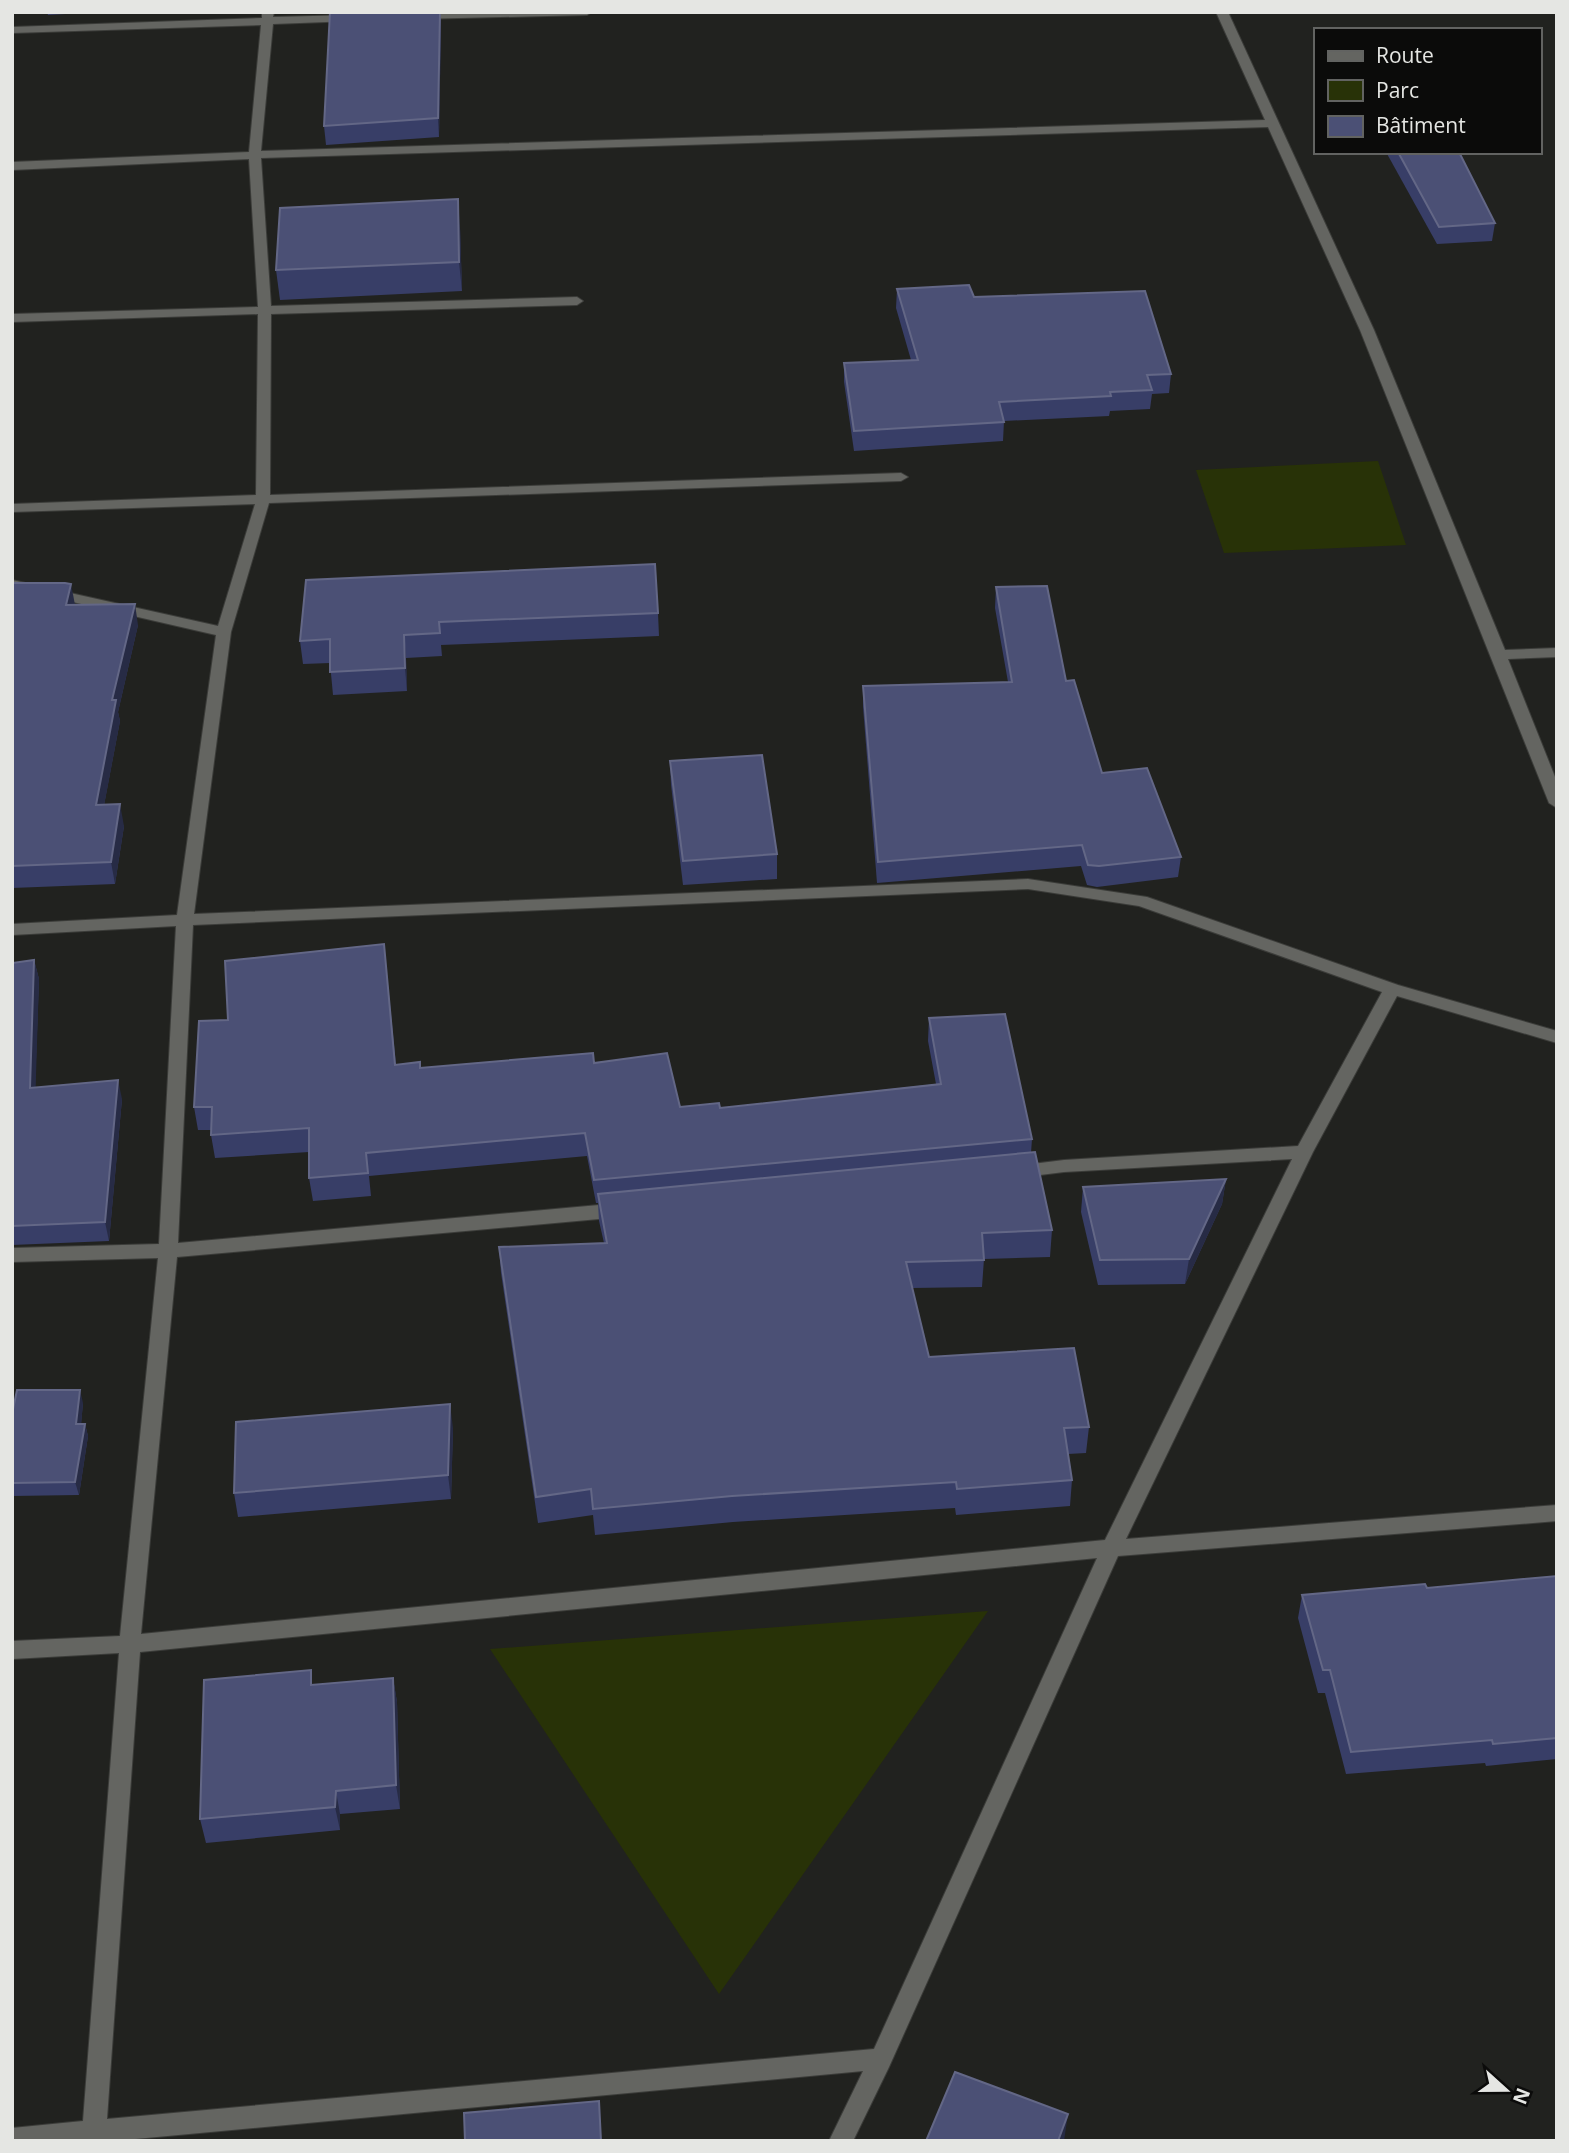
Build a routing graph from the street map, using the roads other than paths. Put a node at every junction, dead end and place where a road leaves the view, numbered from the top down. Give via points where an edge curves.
1 (587, 12) edge
2 (1222, 12) edge
3 (267, 16) edge
4 (406, 17) edge
5 (364, 18) edge
6 (12, 30) edge
7 (1272, 123) junction
8 (255, 155) junction
9 (12, 166) edge
10 (577, 300) dead end
11 (265, 308) junction
12 (12, 318) edge
13 (901, 477) dead end
14 (263, 501) junction
15 (12, 508) edge
16 (12, 584) edge
17 (224, 632) junction
18 (1557, 652) edge
19 (1499, 655) junction
20 (1557, 803) edge
21 (185, 920) junction
22 (12, 930) edge
23 (1392, 989) junction
24 (1557, 1037) edge
25 (1304, 1152) junction
26 (1002, 1174) edge
27 (634, 1208) edge
28 (167, 1251) junction
29 (12, 1255) edge
30 (1557, 1513) edge
31 (1111, 1548) junction
32 (130, 1644) junction
33 (12, 1650) edge
34 (881, 2059) junction
35 (94, 2133) junction
36 (12, 2139) edge
37 (841, 2141) edge

1 - 4 street
2 - 7 street
3 - 5 street
3 - 6 street
3 - 8 street
7 - 8 street
7 - 19 street via 1367,330
8 - 9 street
8 - 11 street
10 - 11 street
11 - 12 street
11 - 14 street
13 - 14 street
14 - 15 street
14 - 17 street
16 - 17 street
17 - 21 street
18 - 19 street
19 - 20 street
21 - 22 street
21 - 23 street via 1028,884 1141,901
21 - 28 street
23 - 24 street
23 - 25 street
25 - 26 street
25 - 31 street
27 - 28 street
28 - 29 street
28 - 32 street
30 - 31 street
31 - 32 street
31 - 34 street
32 - 33 street
32 - 35 street
34 - 35 street
34 - 37 street
35 - 36 street

